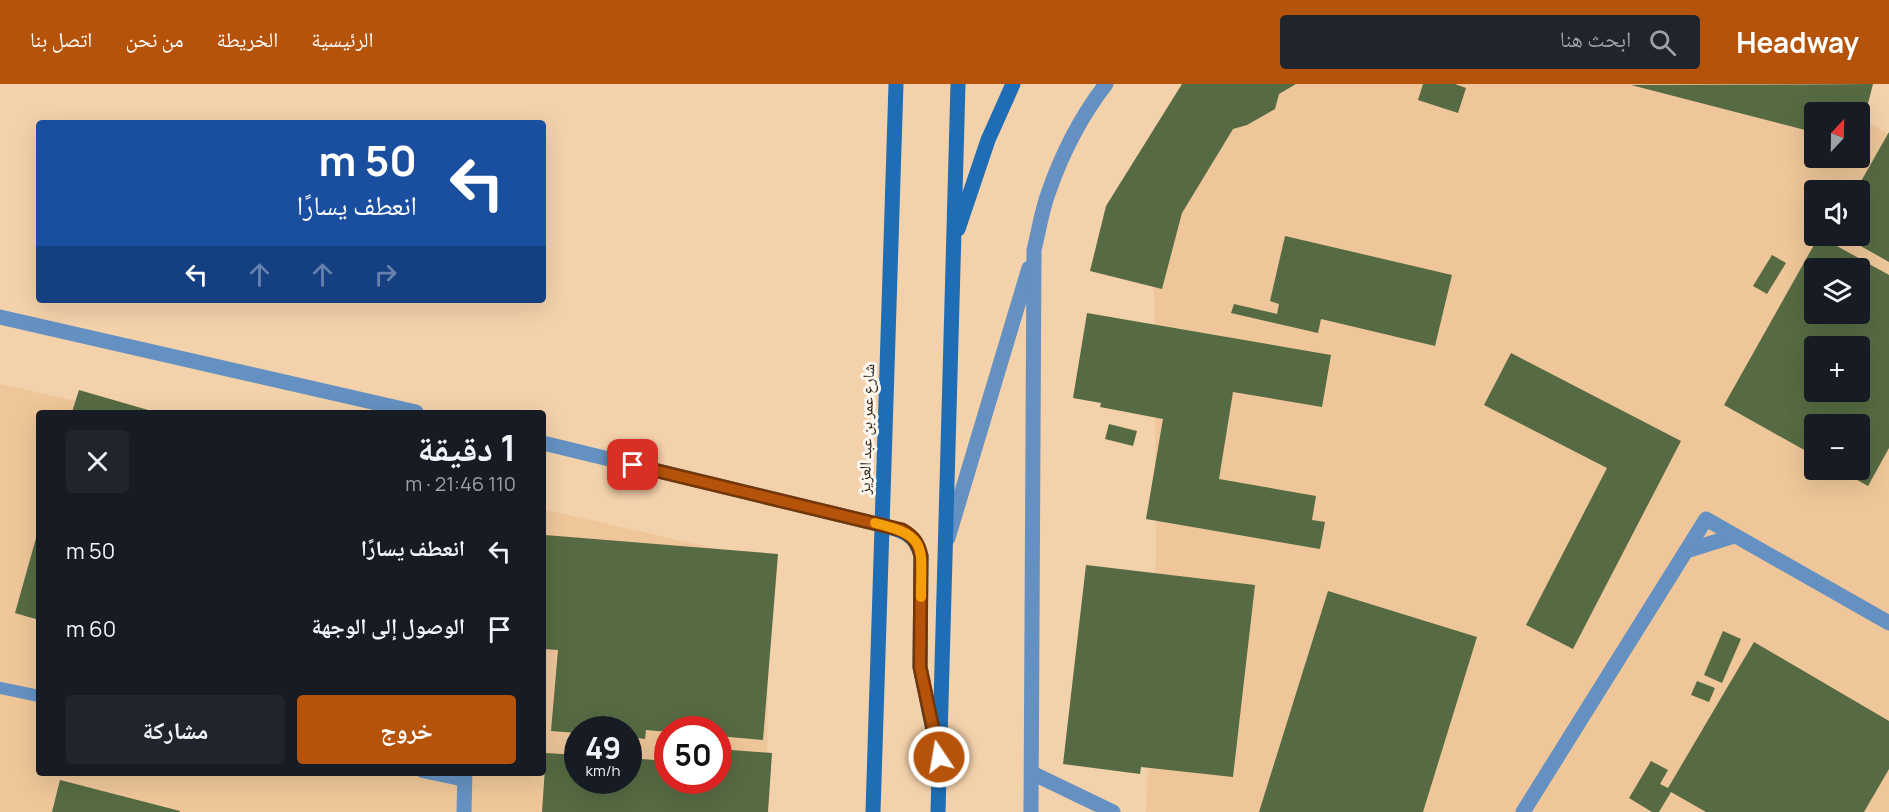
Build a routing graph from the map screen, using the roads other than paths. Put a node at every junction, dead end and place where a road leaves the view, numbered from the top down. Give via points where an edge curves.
1 (896, 84) edge
2 (958, 84) edge
3 (1013, 84) edge
4 (1106, 84) edge
5 (952, 246) junction
6 (1034, 250) junction
7 (0, 317) edge
8 (407, 410) edge
9 (546, 444) edge
10 (881, 525) junction
11 (1734, 536) junction
12 (944, 549) junction
13 (1686, 551) junction
14 (1889, 623) edge
15 (0, 688) edge
16 (36, 695) edge
17 (939, 757) junction
18 (1032, 773) junction
19 (465, 777) edge
20 (464, 812) edge
21 (873, 812) edge
22 (938, 812) edge
23 (1031, 812) edge
24 (1113, 812) edge
25 (1523, 812) edge

1 - 10 main road, شارع عمر بن عبد العزيز
2 - 5 main road
3 - 5 main road via 988,140
4 - 6 street via 1069,145 1048,192
5 - 12 main road
6 - 12 street
6 - 18 street
7 - 8 street
9 - 10 street
10 - 17 main road via 912,536 921,556 920,667
10 - 21 main road, شارع عمر بن عبد العزيز
11 - 13 street
11 - 13 street via 1706,519
11 - 14 street
12 - 17 main road
13 - 25 street
15 - 16 lane
17 - 22 main road
18 - 23 street
18 - 24 street
19 - 20 street

